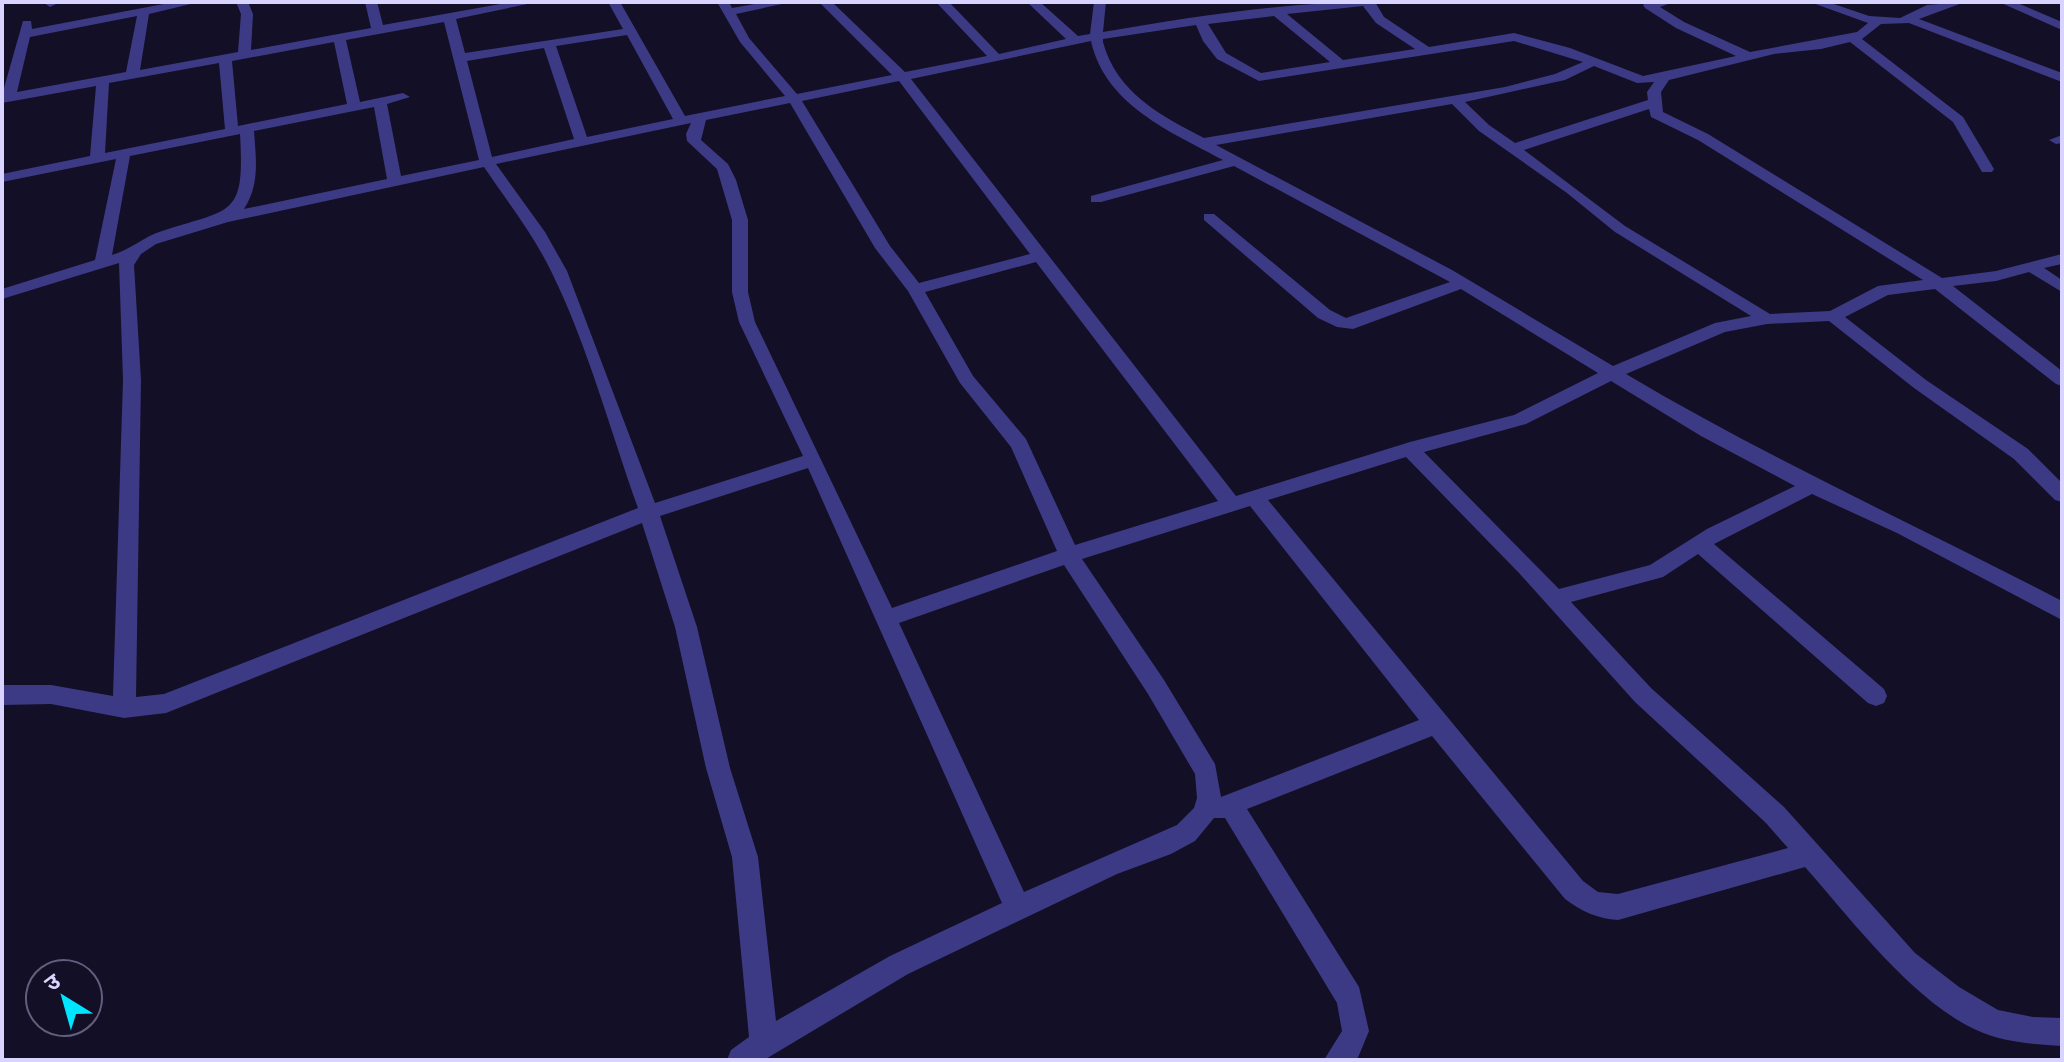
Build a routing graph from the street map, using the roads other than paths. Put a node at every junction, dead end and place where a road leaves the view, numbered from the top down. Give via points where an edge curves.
1 (193, 2) edge
2 (242, 2) edge
3 (371, 2) edge
4 (531, 2) edge
5 (614, 2) edge
6 (785, 2) edge
7 (825, 2) edge
8 (942, 2) edge
9 (1033, 2) edge
10 (1100, 2) edge
11 (1250, 2) edge
12 (1368, 2) edge
13 (1667, 2) edge
14 (1816, 2) edge
15 (1959, 2) edge
16 (2005, 2) edge
17 (1349, 3) edge
18 (496, 5) edge
19 (727, 7) edge
20 (144, 11) junction
21 (1271, 11) junction
22 (449, 17) junction
23 (1200, 19) junction
24 (1909, 19) junction
25 (1878, 20) junction
26 (2062, 26) edge
27 (378, 30) junction
28 (631, 31) junction
29 (1096, 34) junction
30 (1851, 37) junction
31 (339, 38) junction
32 (1074, 39) junction
33 (549, 44) junction
34 (1426, 50) junction
35 (244, 55) junction
36 (1747, 56) junction
37 (459, 58) junction
38 (996, 58) junction
39 (225, 59) junction
40 (1593, 62) junction
41 (1340, 64) junction
42 (132, 76) junction
43 (1665, 76) junction
44 (903, 78) junction
45 (2062, 78) edge
46 (103, 81) junction
47 (403, 97) dead end
48 (5, 99) edge
49 (794, 99) junction
50 (1454, 99) junction
51 (380, 101) junction
52 (1655, 102) junction
53 (354, 107) junction
54 (691, 119) junction
55 (239, 130) junction
56 (582, 141) junction
57 (1201, 143) junction
58 (1511, 149) junction
59 (124, 153) junction
60 (97, 159) junction
61 (486, 160) junction
62 (1235, 161) junction
63 (1987, 169) dead end
64 (2, 178) edge
65 (394, 180) junction
66 (1096, 199) dead end
67 (1209, 217) dead end
68 (217, 219) junction
69 (130, 255) junction
70 (1041, 256) junction
71 (2062, 259) edge
72 (103, 262) junction
73 (2031, 267) junction
74 (1937, 282) junction
75 (1462, 283) junction
76 (2062, 287) edge
77 (915, 289) junction
78 (2, 294) edge
79 (1833, 316) junction
80 (1767, 319) junction
81 (1610, 374) junction
82 (2062, 380) edge
83 (1410, 449) junction
84 (814, 459) junction
85 (1812, 486) junction
86 (2060, 489) edge
87 (1255, 498) junction
88 (1232, 505) junction
89 (649, 512) junction
90 (1699, 543) junction
91 (1069, 555) junction
92 (1555, 598) junction
93 (2062, 611) edge
94 (887, 619) junction
95 (2, 695) edge
96 (1876, 696) dead end
97 (124, 708) junction
98 (1436, 724) junction
99 (1231, 805) junction
100 (1204, 814) junction
101 (1810, 854) junction
102 (1018, 909) junction
103 (2062, 1032) edge
104 (747, 1055) edge
105 (1338, 1060) edge

1 - 20 street
2 - 35 street via 247,14
3 - 27 street
4 - 18 street
5 - 28 street
6 - 19 street
7 - 44 street
8 - 38 street
9 - 32 street
10 - 29 street
11 - 21 street
12 - 17 street
12 - 34 street via 1380,20
13 - 36 street via 1649,5
14 - 25 street
15 - 24 street
16 - 26 street
17 - 21 street
18 - 22 street
19 - 49 street via 744,39
20 - 42 street
20 - 48 street via 26,28
21 - 23 street
21 - 41 street
22 - 27 street
22 - 37 street
23 - 29 street
23 - 41 street via 1208,43 1233,65 1259,77
24 - 25 street
24 - 45 street
25 - 30 street
27 - 31 street
28 - 33 street
28 - 54 street
29 - 32 street
29 - 57 street via 1111,80 1131,100
30 - 36 street
30 - 63 street via 1958,120
31 - 35 street
31 - 53 street
32 - 38 street
33 - 37 street
33 - 56 street
34 - 40 street via 1514,37
34 - 41 street
35 - 39 street
36 - 43 street
37 - 61 street
38 - 44 street
39 - 42 street
39 - 55 street
40 - 43 street via 1642,80
40 - 50 street via 1560,77
42 - 46 street
43 - 52 street via 1654,92
44 - 49 street
44 - 70 street
46 - 48 street
46 - 60 street
47 - 51 street
49 - 54 street
49 - 77 street via 883,248
50 - 57 street
50 - 58 street
51 - 53 street
51 - 65 street
52 - 58 street
52 - 74 street via 1656,114 1735,156
53 - 55 street
54 - 56 street
54 - 84 street via 694,141 723,167 740,220 741,306
55 - 59 street
55 - 68 street via 249,163 246,196 240,206
56 - 61 street
57 - 62 street
58 - 80 street via 1620,229
59 - 60 street
59 - 72 street
60 - 64 street
61 - 65 street
61 - 89 street via 559,271
62 - 66 street
62 - 75 street
65 - 68 street
67 - 75 street via 1324,314 1343,323 1365,321
68 - 69 street via 151,240
69 - 72 street
69 - 97 street
70 - 77 street
70 - 88 street
71 - 73 street
72 - 78 street
73 - 74 street
73 - 76 street
74 - 79 street via 1884,290
74 - 82 street
75 - 81 street
77 - 91 street via 966,379 1019,444
79 - 80 street
79 - 86 street via 2021,454
80 - 81 street via 1721,327
81 - 83 street via 1520,420
81 - 85 street
83 - 87 street
83 - 92 street
84 - 89 street
84 - 94 street
85 - 90 street
85 - 93 street
87 - 88 street
87 - 98 street
88 - 91 street
89 - 97 street via 216,685 149,708
89 - 104 street via 686,627 718,768 745,857
90 - 92 street via 1656,571
90 - 96 street
91 - 94 street
91 - 100 street via 1207,772
92 - 101 street via 1643,695 1775,815
94 - 102 street
95 - 97 street via 34,693
98 - 99 street
98 - 101 street via 1574,890 1602,907
99 - 100 street
99 - 105 street via 1349,997 1357,1025 1352,1044
100 - 102 street via 1186,833 1162,846
101 - 103 street via 1906,962 1949,997 1994,1023
102 - 104 street via 899,965

